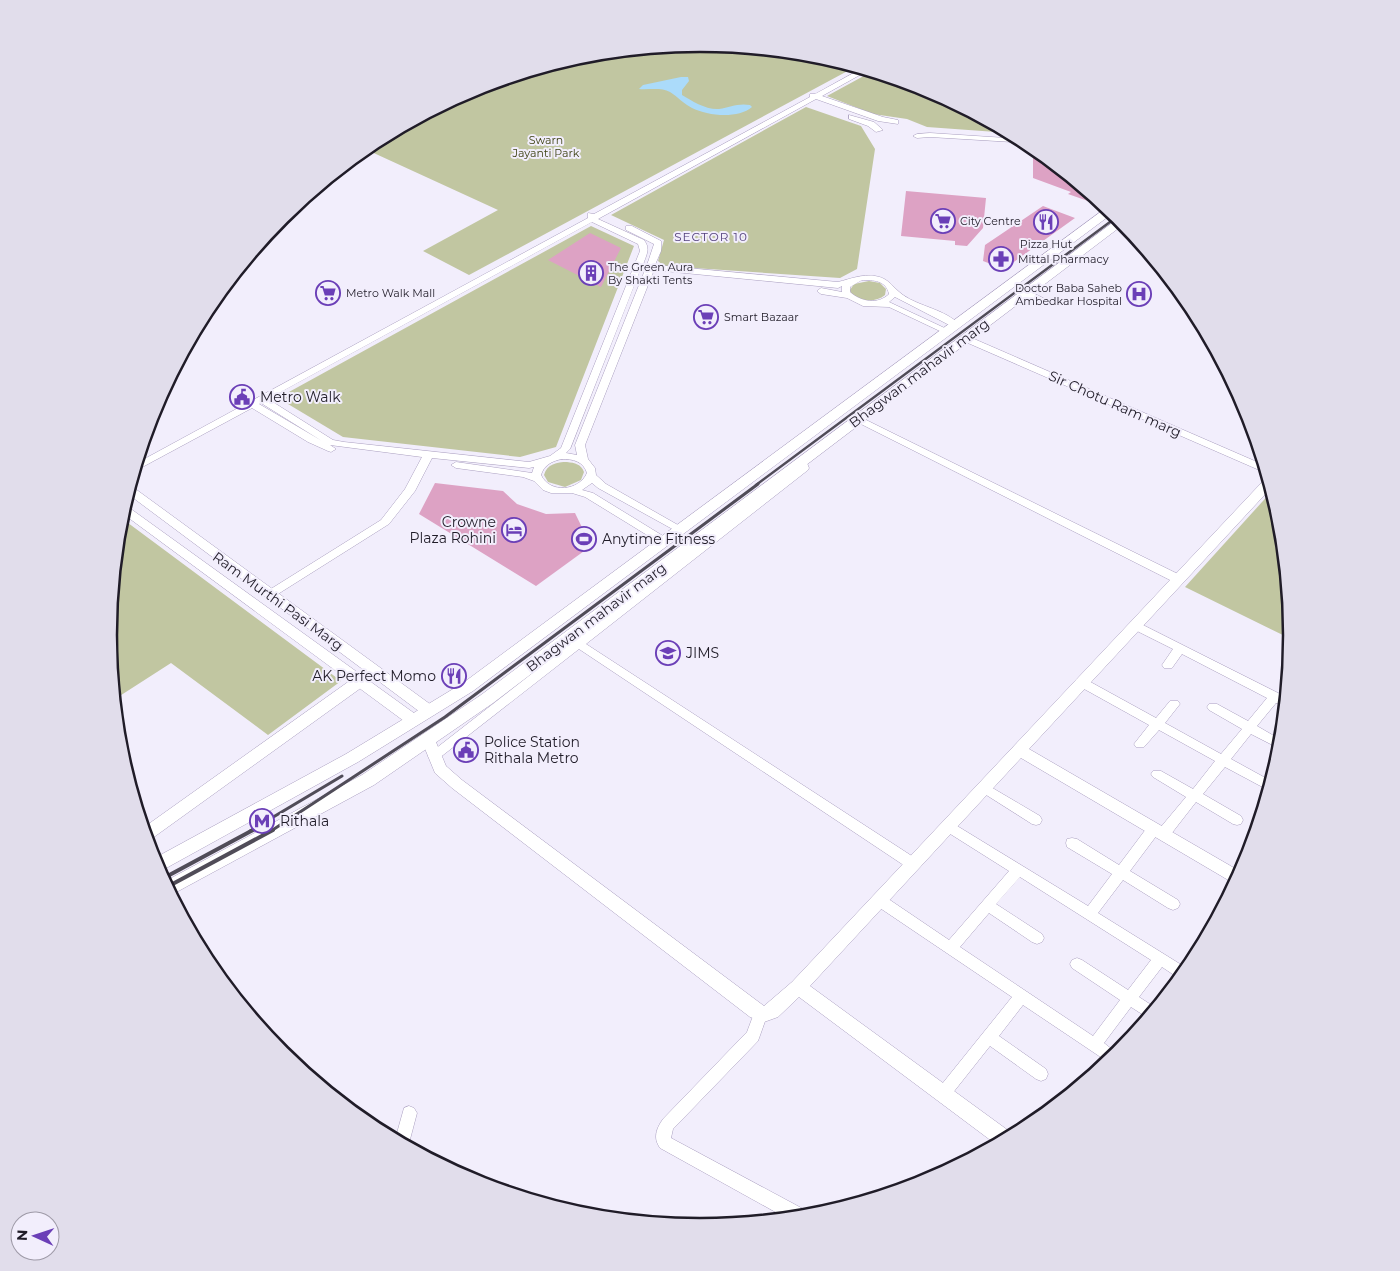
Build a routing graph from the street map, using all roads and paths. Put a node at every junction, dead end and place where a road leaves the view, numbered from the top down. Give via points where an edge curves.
1 (849, 72) edge
2 (856, 74) edge
3 (808, 97) junction
4 (895, 122) dead end
5 (918, 128) dead end
6 (879, 130) dead end
7 (917, 136) dead end
8 (1001, 137) edge
9 (1007, 141) edge
10 (1103, 215) edge
11 (594, 216) junction
12 (1116, 227) edge
13 (637, 270) junction
14 (649, 271) junction
15 (852, 281) junction
16 (893, 291) junction
17 (1025, 293) junction
18 (848, 296) junction
19 (1041, 300) dead end
20 (879, 303) junction
21 (951, 328) junction
22 (969, 335) junction
23 (257, 402) junction
24 (858, 419) junction
25 (1254, 455) edge
26 (145, 457) edge
27 (427, 458) junction
28 (549, 460) junction
29 (583, 460) junction
30 (143, 463) edge
31 (799, 463) junction
32 (1258, 467) edge
33 (761, 468) junction
34 (591, 476) junction
35 (781, 477) junction
36 (537, 479) junction
37 (1264, 488) edge
38 (572, 490) junction
39 (135, 494) edge
40 (130, 513) edge
41 (680, 529) junction
42 (664, 541) junction
43 (1178, 579) junction
44 (270, 595) junction
45 (1135, 625) junction
46 (574, 641) junction
47 (1180, 648) junction
48 (1168, 665) dead end
49 (360, 681) junction
50 (1081, 682) junction
51 (1280, 699) edge
52 (1174, 704) dead end
53 (1213, 708) dead end
54 (429, 711) junction
55 (413, 720) junction
56 (1157, 724) junction
57 (1250, 728) junction
58 (428, 739) junction
59 (1273, 741) edge
60 (1140, 744) dead end
61 (1019, 750) junction
62 (434, 756) junction
63 (1223, 760) junction
64 (1157, 774) dead end
65 (1264, 783) edge
66 (984, 788) junction
67 (1194, 796) junction
68 (1036, 820) dead end
69 (1237, 820) dead end
70 (949, 826) junction
71 (151, 832) edge
72 (1159, 832) junction
73 (1072, 842) dead end
74 (163, 862) edge
75 (913, 864) junction
76 (1018, 870) junction
77 (1121, 873) junction
78 (1232, 874) edge
79 (174, 886) edge
80 (879, 900) junction
81 (1173, 904) dead end
82 (987, 905) junction
83 (1089, 914) junction
84 (1037, 938) dead end
85 (950, 948) junction
86 (1160, 958) junction
87 (1077, 964) dead end
88 (1177, 970) edge
89 (798, 987) junction
90 (1022, 996) junction
91 (1129, 998) junction
92 (1147, 1010) edge
93 (761, 1013) junction
94 (989, 1037) junction
95 (1094, 1045) junction
96 (1106, 1053) edge
97 (1041, 1074) dead end
98 (943, 1094) junction
99 (409, 1113) dead end
100 (1000, 1135) edge
101 (404, 1137) edge
102 (791, 1211) edge

1 - 3 street
2 - 3 street
3 - 4 street
3 - 6 street
3 - 11 street
5 - 8 street
7 - 9 street
10 - 21 main road, Bhagwan mahavir marg
11 - 13 street via 641,242 644,246
11 - 14 street via 658,243
11 - 23 street
11 - 26 street
12 - 17 main road, Bhagwan mahavir marg via 1104,239
13 - 14 street
13 - 28 street via 565,449
14 - 15 street via 838,285
14 - 18 street
14 - 29 street via 580,445
15 - 16 street via 877,279 889,284
15 - 18 street via 846,287
16 - 20 street via 890,298
16 - 21 street
17 - 19 main road
17 - 22 main road, Bhagwan mahavir marg
18 - 20 street via 861,302
20 - 21 street
21 - 33 main road, Bhagwan mahavir marg
22 - 24 main road, Bhagwan mahavir marg
22 - 25 street, Sir Chotu Ram marg
22 - 32 street, Sir Chotu Ram marg
23 - 27 street via 325,448
23 - 30 street
24 - 31 main road, Bhagwan mahavir marg
24 - 43 street
27 - 28 street via 529,465
27 - 36 street via 525,474
27 - 44 street via 385,522
28 - 29 street via 568,456
28 - 36 street via 537,472
29 - 34 street via 591,468
31 - 35 main road, Bhagwan mahavir marg
31 - 46 street via 804,468
33 - 35 main road
33 - 41 main road, Bhagwan mahavir marg
34 - 38 street via 586,484
34 - 41 street via 602,486
35 - 46 main road, Bhagwan mahavir marg
36 - 38 street via 548,489
37 - 43 street
38 - 42 street via 589,495
39 - 44 street, Ram Murthi Pasi Marg
40 - 49 street, Ram Murthi Pasi Marg
41 - 42 main road, Bhagwan mahavir marg
42 - 54 main road, Bhagwan mahavir marg via 468,686
43 - 45 street
44 - 54 street, Ram Murthi Pasi Marg
45 - 47 street
45 - 50 street
46 - 58 main road, Bhagwan mahavir marg
46 - 62 street
46 - 75 street
47 - 48 street
47 - 51 street
49 - 55 street, Ram Murthi Pasi Marg
49 - 71 main road
50 - 56 street
50 - 61 street
51 - 57 street
52 - 56 street
53 - 57 street
54 - 55 main road, Bhagwan mahavir marg
55 - 74 main road, Bhagwan mahavir marg via 352,758
56 - 60 street
56 - 63 street
57 - 59 street
57 - 63 street
58 - 62 street
58 - 79 main road, Bhagwan mahavir marg via 368,780
61 - 66 street
61 - 72 street
62 - 93 street via 440,769 457,784 669,947
63 - 65 street
63 - 67 street
64 - 67 street
66 - 68 street
66 - 70 street
67 - 69 street
67 - 72 street
70 - 75 street
70 - 76 street
72 - 77 street
72 - 78 street
73 - 77 street
75 - 80 street
76 - 82 street
76 - 83 street
77 - 81 street
77 - 83 street
80 - 85 street
80 - 89 street
82 - 84 street
82 - 85 street
83 - 86 street
85 - 90 street
86 - 88 street
86 - 91 street
87 - 91 street
89 - 93 street via 772,1011
89 - 98 street
90 - 94 street
90 - 95 street
91 - 92 street
91 - 95 street
93 - 102 street via 753,1036 668,1124 663,1140
94 - 97 street
94 - 98 street
95 - 96 street
98 - 100 street
99 - 101 street

